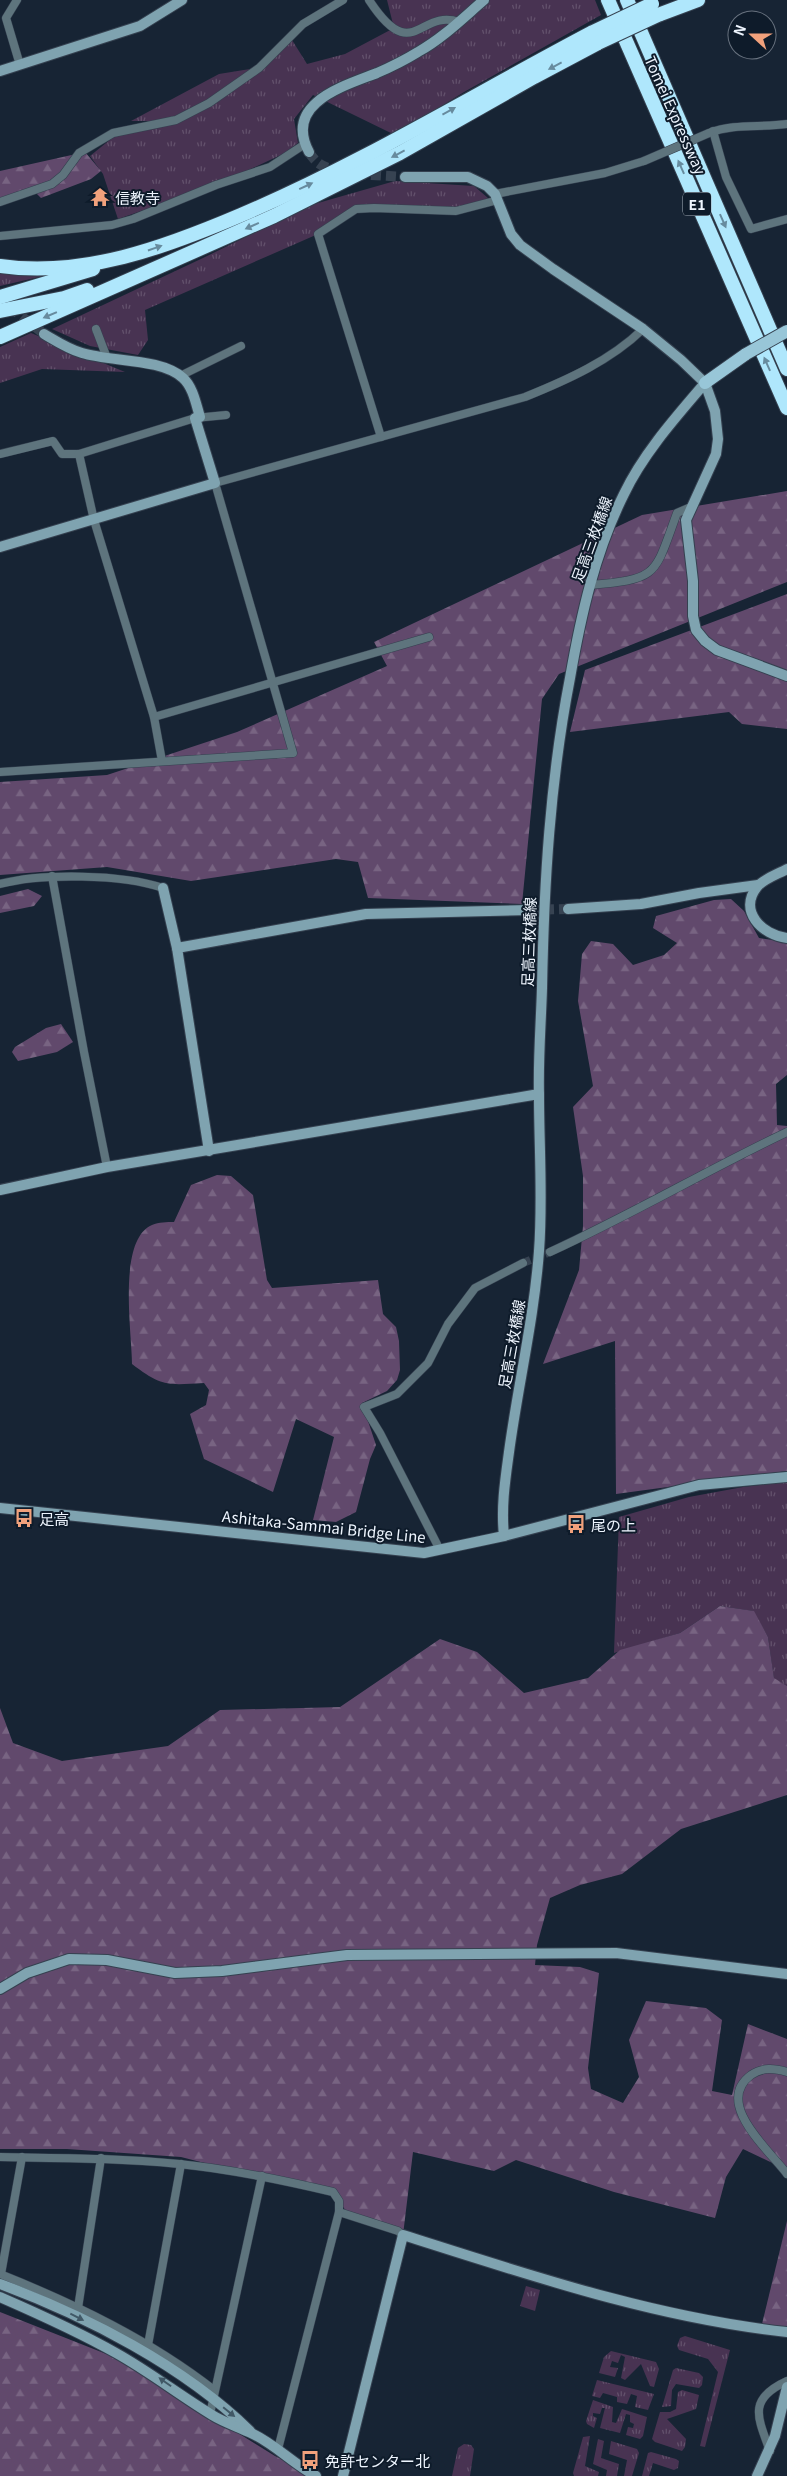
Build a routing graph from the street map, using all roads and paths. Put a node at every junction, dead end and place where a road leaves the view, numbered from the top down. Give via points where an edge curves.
1 (17, 0) edge
2 (182, 0) edge
3 (343, 0) edge
4 (368, 0) edge
5 (484, 0) edge
6 (608, 0) edge
7 (627, 0) edge
8 (698, 0) edge
9 (657, 6) edge
10 (459, 22) junction
11 (595, 38) junction
12 (20, 65) junction
13 (0, 71) edge
14 (787, 124) edge
15 (711, 132) junction
16 (307, 148) joint
17 (405, 176) tunnel mouth
18 (497, 197) junction
19 (0, 202) edge
20 (787, 219) edge
21 (0, 236) edge
22 (0, 266) edge
23 (142, 273) junction
24 (57, 274) junction
25 (0, 297) edge
26 (0, 310) edge
27 (96, 329) dead end
28 (643, 329) junction
29 (787, 331) edge
30 (44, 334) tunnel mouth
31 (0, 337) edge
32 (241, 346) dead end
33 (107, 358) junction
34 (787, 369) edge
35 (180, 376) junction
36 (705, 383) junction
37 (787, 408) edge
38 (226, 415) dead end
39 (195, 418) junction
40 (381, 437) junction
41 (0, 454) edge
42 (79, 454) junction
43 (215, 483) junction
44 (691, 507) junction
45 (94, 520) junction
46 (0, 547) edge
47 (590, 585) junction
48 (429, 637) dead end
49 (787, 676) edge
50 (271, 682) junction
51 (154, 716) junction
52 (162, 761) junction
53 (0, 772) edge
54 (787, 869) edge
55 (52, 876) junction
56 (0, 884) edge
57 (758, 886) junction
58 (163, 888) joint
59 (568, 909) tunnel mouth
60 (529, 910) tunnel mouth
61 (787, 938) edge
62 (177, 948) junction
63 (539, 1094) junction
64 (787, 1132) edge
65 (209, 1150) junction
66 (107, 1167) junction
67 (0, 1190) edge
68 (550, 1252) tunnel mouth
69 (523, 1263) tunnel mouth
70 (787, 1476) edge
71 (0, 1508) edge
72 (504, 1536) junction
73 (440, 1550) junction
74 (787, 1974) edge
75 (0, 1989) edge
76 (787, 2072) edge
77 (0, 2157) edge
78 (22, 2158) junction
79 (101, 2158) junction
80 (181, 2164) junction
81 (787, 2174) edge
82 (262, 2176) junction
83 (339, 2212) junction
84 (404, 2235) junction
85 (0, 2277) edge
86 (0, 2297) edge
87 (78, 2308) junction
88 (787, 2332) edge
89 (148, 2345) junction
90 (787, 2381) edge
91 (787, 2387) edge
92 (214, 2394) junction
93 (210, 2414) junction
94 (252, 2434) junction
95 (278, 2449) junction
96 (770, 2451) junction
97 (316, 2476) edge
98 (343, 2476) edge
99 (757, 2476) edge

1 - 12 street via 6,18
2 - 12 street via 140,26
3 - 19 street via 303,24 259,68 209,103 176,120 113,132 79,153 52,184
4 - 10 street via 391,27 404,33 419,31 446,18
5 - 10 street
37 -> 6 highway, Tomei Expressway / E1
7 -> 34 highway, Tomei Expressway / E1
8 - 9 highway
9 - 11 highway, bridge
10 - 16 street via 437,40 398,63 330,91 318,100 304,122
11 -> 23 highway via 534,77 392,157 266,220
24 -> 11 highway via 132,256 205,230 336,172
12 - 13 street
14 - 15 street via 731,126
15 - 18 street, bridge via 632,166
15 - 20 street via 726,177 751,229
16 - 21 street via 270,167 133,219
17 - 18 street via 468,177 480,181
18 - 28 street via 511,234 520,245
18 - 40 street via 456,211 356,209 318,234
22 - 24 highway
23 - 26 highway via 64,298
23 -> 31 highway
24 - 25 highway
27 - 33 street
28 - 36 street
28 - 40 street via 596,364 564,381 525,397
29 - 36 main road, bridge via 746,354
30 - 33 street via 73,350
32 - 35 street
33 - 35 street via 158,366
35 - 39 street via 194,397 200,417
36 - 44 street via 716,411 718,439 716,454
36 - 47 street, 足高三枚橋線 via 673,420 624,493
38 - 39 street
39 - 42 street
39 - 43 street
40 - 43 street
41 - 42 street via 53,441 62,454
42 - 45 street
43 - 45 street
43 - 50 street
44 - 47 street via 677,513 660,561 652,571 640,578
44 - 49 street via 686,527 696,630 717,650
45 - 46 street
45 - 51 street
47 - 63 street, 足高三枚橋線 via 557,746 546,851
48 - 50 street
50 - 51 street
50 - 52 street via 293,753
51 - 52 street
52 - 53 street
54 - 57 street
55 - 56 street
55 - 58 street via 145,882
55 - 66 street
57 - 59 street via 708,891 641,904
57 - 61 street via 751,898 751,912 758,926 768,933
58 - 62 street
60 - 62 street via 366,914
62 - 65 street
63 - 65 street
63 - 72 street, 足高三枚橋線 via 540,1250 501,1511
64 - 68 street
65 - 66 street
66 - 67 street
69 - 73 street via 475,1288 448,1324 428,1363 397,1394 364,1407
70 - 72 street, Ashitaka-Sammai Bridge Line via 699,1485
71 - 73 street, Ashitaka-Sammai Bridge Line via 402,1552
72 - 73 street, Ashitaka-Sammai Bridge Line
74 - 75 street via 616,1953 347,1955 222,1971 175,1973 107,1960 68,1959 27,1974
76 - 81 street via 764,2068 744,2080 738,2096 740,2112 748,2129
77 - 78 street
78 - 79 street
78 - 85 street
79 - 80 street
79 - 87 street
80 - 82 street
80 - 89 street
82 - 83 street via 333,2192 339,2201
82 - 92 street
83 - 84 street
83 - 95 street
84 - 88 street via 624,2303
84 - 98 street
85 - 87 street
85 -> 92 street via 137,2348
93 -> 86 street via 159,2378 114,2352
87 - 89 street
89 - 92 street via 189,2370
90 - 96 street via 766,2393 760,2404 759,2414
91 - 96 street
92 - 93 street
92 -> 94 street
93 - 94 street
94 - 95 street
95 - 97 street via 300,2468
96 - 99 street

